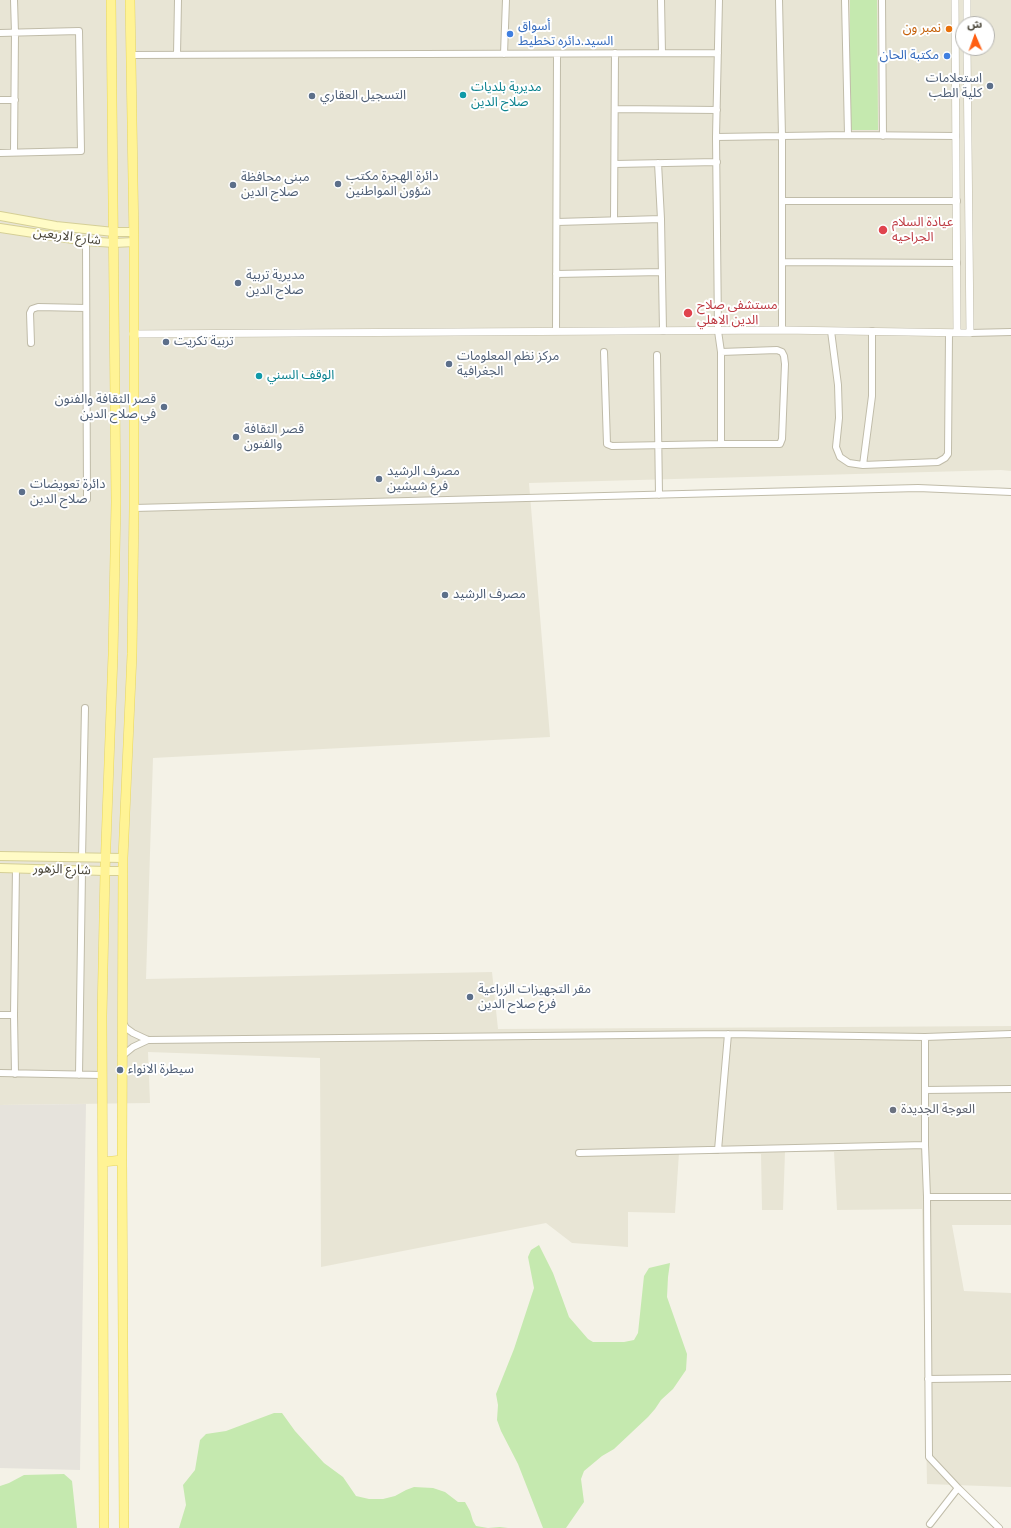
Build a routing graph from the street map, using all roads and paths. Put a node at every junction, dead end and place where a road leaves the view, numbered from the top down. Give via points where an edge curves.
1 (14, 0) edge
2 (111, 0) edge
3 (130, 0) edge
4 (178, 0) edge
5 (506, 0) edge
6 (661, 0) edge
7 (719, 0) edge
8 (780, 0) edge
9 (845, 0) edge
10 (882, 0) edge
11 (955, 0) edge
12 (967, 0) edge
13 (955, 16) edge
14 (967, 16) edge
15 (0, 33) edge
16 (15, 33) junction
17 (615, 53) junction
18 (662, 53) junction
19 (718, 53) junction
20 (504, 54) junction
21 (557, 54) junction
22 (130, 55) junction
23 (177, 55) junction
24 (955, 56) edge
25 (967, 56) edge
26 (0, 100) edge
27 (15, 100) junction
28 (615, 109) junction
29 (717, 110) junction
30 (848, 135) junction
31 (782, 136) junction
32 (883, 136) junction
33 (956, 136) junction
34 (716, 137) junction
35 (14, 152) junction
36 (0, 153) edge
37 (717, 162) junction
38 (658, 163) junction
39 (615, 164) junction
40 (782, 201) junction
41 (957, 201) junction
42 (0, 216) edge
43 (661, 219) junction
44 (614, 220) junction
45 (557, 222) junction
46 (0, 228) edge
47 (114, 232) junction
48 (133, 232) junction
49 (86, 241) junction
50 (134, 242) junction
51 (114, 243) junction
52 (782, 262) junction
53 (957, 263) junction
54 (662, 272) junction
55 (556, 274) junction
56 (86, 308) junction
57 (782, 330) junction
58 (556, 331) junction
59 (663, 331) junction
60 (718, 331) junction
61 (831, 331) junction
62 (872, 332) junction
63 (1011, 332) edge
64 (949, 333) junction
65 (957, 333) junction
66 (970, 333) junction
67 (133, 334) junction
68 (31, 343) dead end
69 (604, 352) dead end
70 (721, 352) junction
71 (658, 354) dead end
72 (722, 444) junction
73 (659, 446) junction
74 (863, 464) junction
75 (1011, 492) edge
76 (659, 495) junction
77 (87, 499) dead end
78 (134, 508) junction
79 (85, 708) dead end
80 (0, 856) edge
81 (82, 858) junction
82 (106, 858) junction
83 (123, 858) junction
84 (0, 868) edge
85 (16, 868) junction
86 (82, 871) junction
87 (105, 871) junction
88 (123, 871) junction
89 (0, 1014) edge
90 (14, 1015) junction
91 (122, 1022) junction
92 (728, 1034) junction
93 (1011, 1034) edge
94 (925, 1037) junction
95 (148, 1040) junction
96 (122, 1056) junction
97 (0, 1074) edge
98 (15, 1074) junction
99 (79, 1075) junction
100 (102, 1075) junction
101 (1011, 1089) edge
102 (925, 1090) junction
103 (925, 1145) junction
104 (718, 1150) junction
105 (579, 1153) dead end
106 (122, 1160) junction
107 (103, 1162) junction
108 (927, 1197) junction
109 (1011, 1197) edge
110 (1011, 1378) edge
111 (928, 1379) junction
112 (958, 1488) junction
113 (930, 1524) dead end
114 (104, 1528) edge
115 (124, 1528) edge
116 (999, 1528) edge

1 - 16 street
2 - 47 main road
3 - 22 main road
4 - 23 street
5 - 20 street
6 - 18 street
7 - 19 street
8 - 31 street
9 - 30 street
10 - 32 street
11 - 13 street
12 - 14 street
15 - 16 street
16 - 27 street
16 - 35 street via 79,31 81,151
17 - 18 street
17 - 21 street
17 - 28 street
18 - 19 street
19 - 29 street
20 - 21 street
20 - 23 street
21 - 45 street
22 - 23 street
22 - 48 main road
24 - 33 street
25 - 66 street
26 - 27 street
27 - 35 street
28 - 29 street
28 - 39 street
29 - 34 street
30 - 31 street
30 - 32 street
31 - 34 street
31 - 40 street
32 - 33 street
33 - 41 street
34 - 37 street
35 - 36 street
37 - 38 street
37 - 60 street
38 - 39 street
38 - 43 street
39 - 44 street
40 - 41 street
40 - 52 street
41 - 53 street
42 - 47 main road via 56,226
43 - 44 street
43 - 54 street
44 - 45 street
45 - 55 street
46 - 49 main road, شارع الاربعين
47 - 48 main road
47 - 51 main road
48 - 50 main road
49 - 51 main road, شارع الاربعين
49 - 56 street
50 - 51 main road, شارع الاربعين
50 - 67 main road
51 - 82 main road via 116,510
52 - 53 street
52 - 57 street
53 - 65 street
54 - 55 street
54 - 59 street
55 - 58 street
56 - 68 street via 32,309
56 - 77 street
57 - 60 street
57 - 61 street
58 - 59 street
58 - 67 street
59 - 60 street
60 - 70 street
61 - 62 street
61 - 74 street via 838,385 839,418 836,448 840,457 849,463
62 - 64 street
62 - 74 street via 872,396
63 - 66 street
64 - 65 street
64 - 74 street via 948,454 938,462
65 - 66 street
67 - 78 main road
69 - 73 street via 607,444
70 - 72 street
70 - 72 street via 777,350 782,352 785,364 780,444
71 - 73 street
72 - 73 street
73 - 76 street
75 - 76 street via 918,488
76 - 78 street
78 - 83 main road via 132,654
79 - 81 street
80 - 81 main road, شارع الزهور
81 - 82 main road, شارع الزهور
82 - 83 main road, شارع الزهور
82 - 87 main road
83 - 88 main road
84 - 85 main road, شارع الزهور
85 - 86 main road, شارع الزهور
85 - 90 street
86 - 87 main road, شارع الزهور
86 - 99 street
87 - 88 main road, شارع الزهور
87 - 100 main road
88 - 91 main road
89 - 90 street
90 - 98 street
91 - 95 street via 126,1028
91 - 96 main road
92 - 94 street
92 - 95 street
92 - 104 street
93 - 94 street
94 - 102 street
95 - 96 street
96 - 106 main road
97 - 98 street
98 - 99 street
99 - 100 street
100 - 107 main road
101 - 102 street
102 - 103 street
103 - 104 street
103 - 108 street
104 - 105 street
106 - 107 main road
106 - 115 main road
107 - 114 main road
108 - 109 street
108 - 111 street
110 - 111 street
111 - 112 street via 929,1457
112 - 113 street
112 - 116 street

